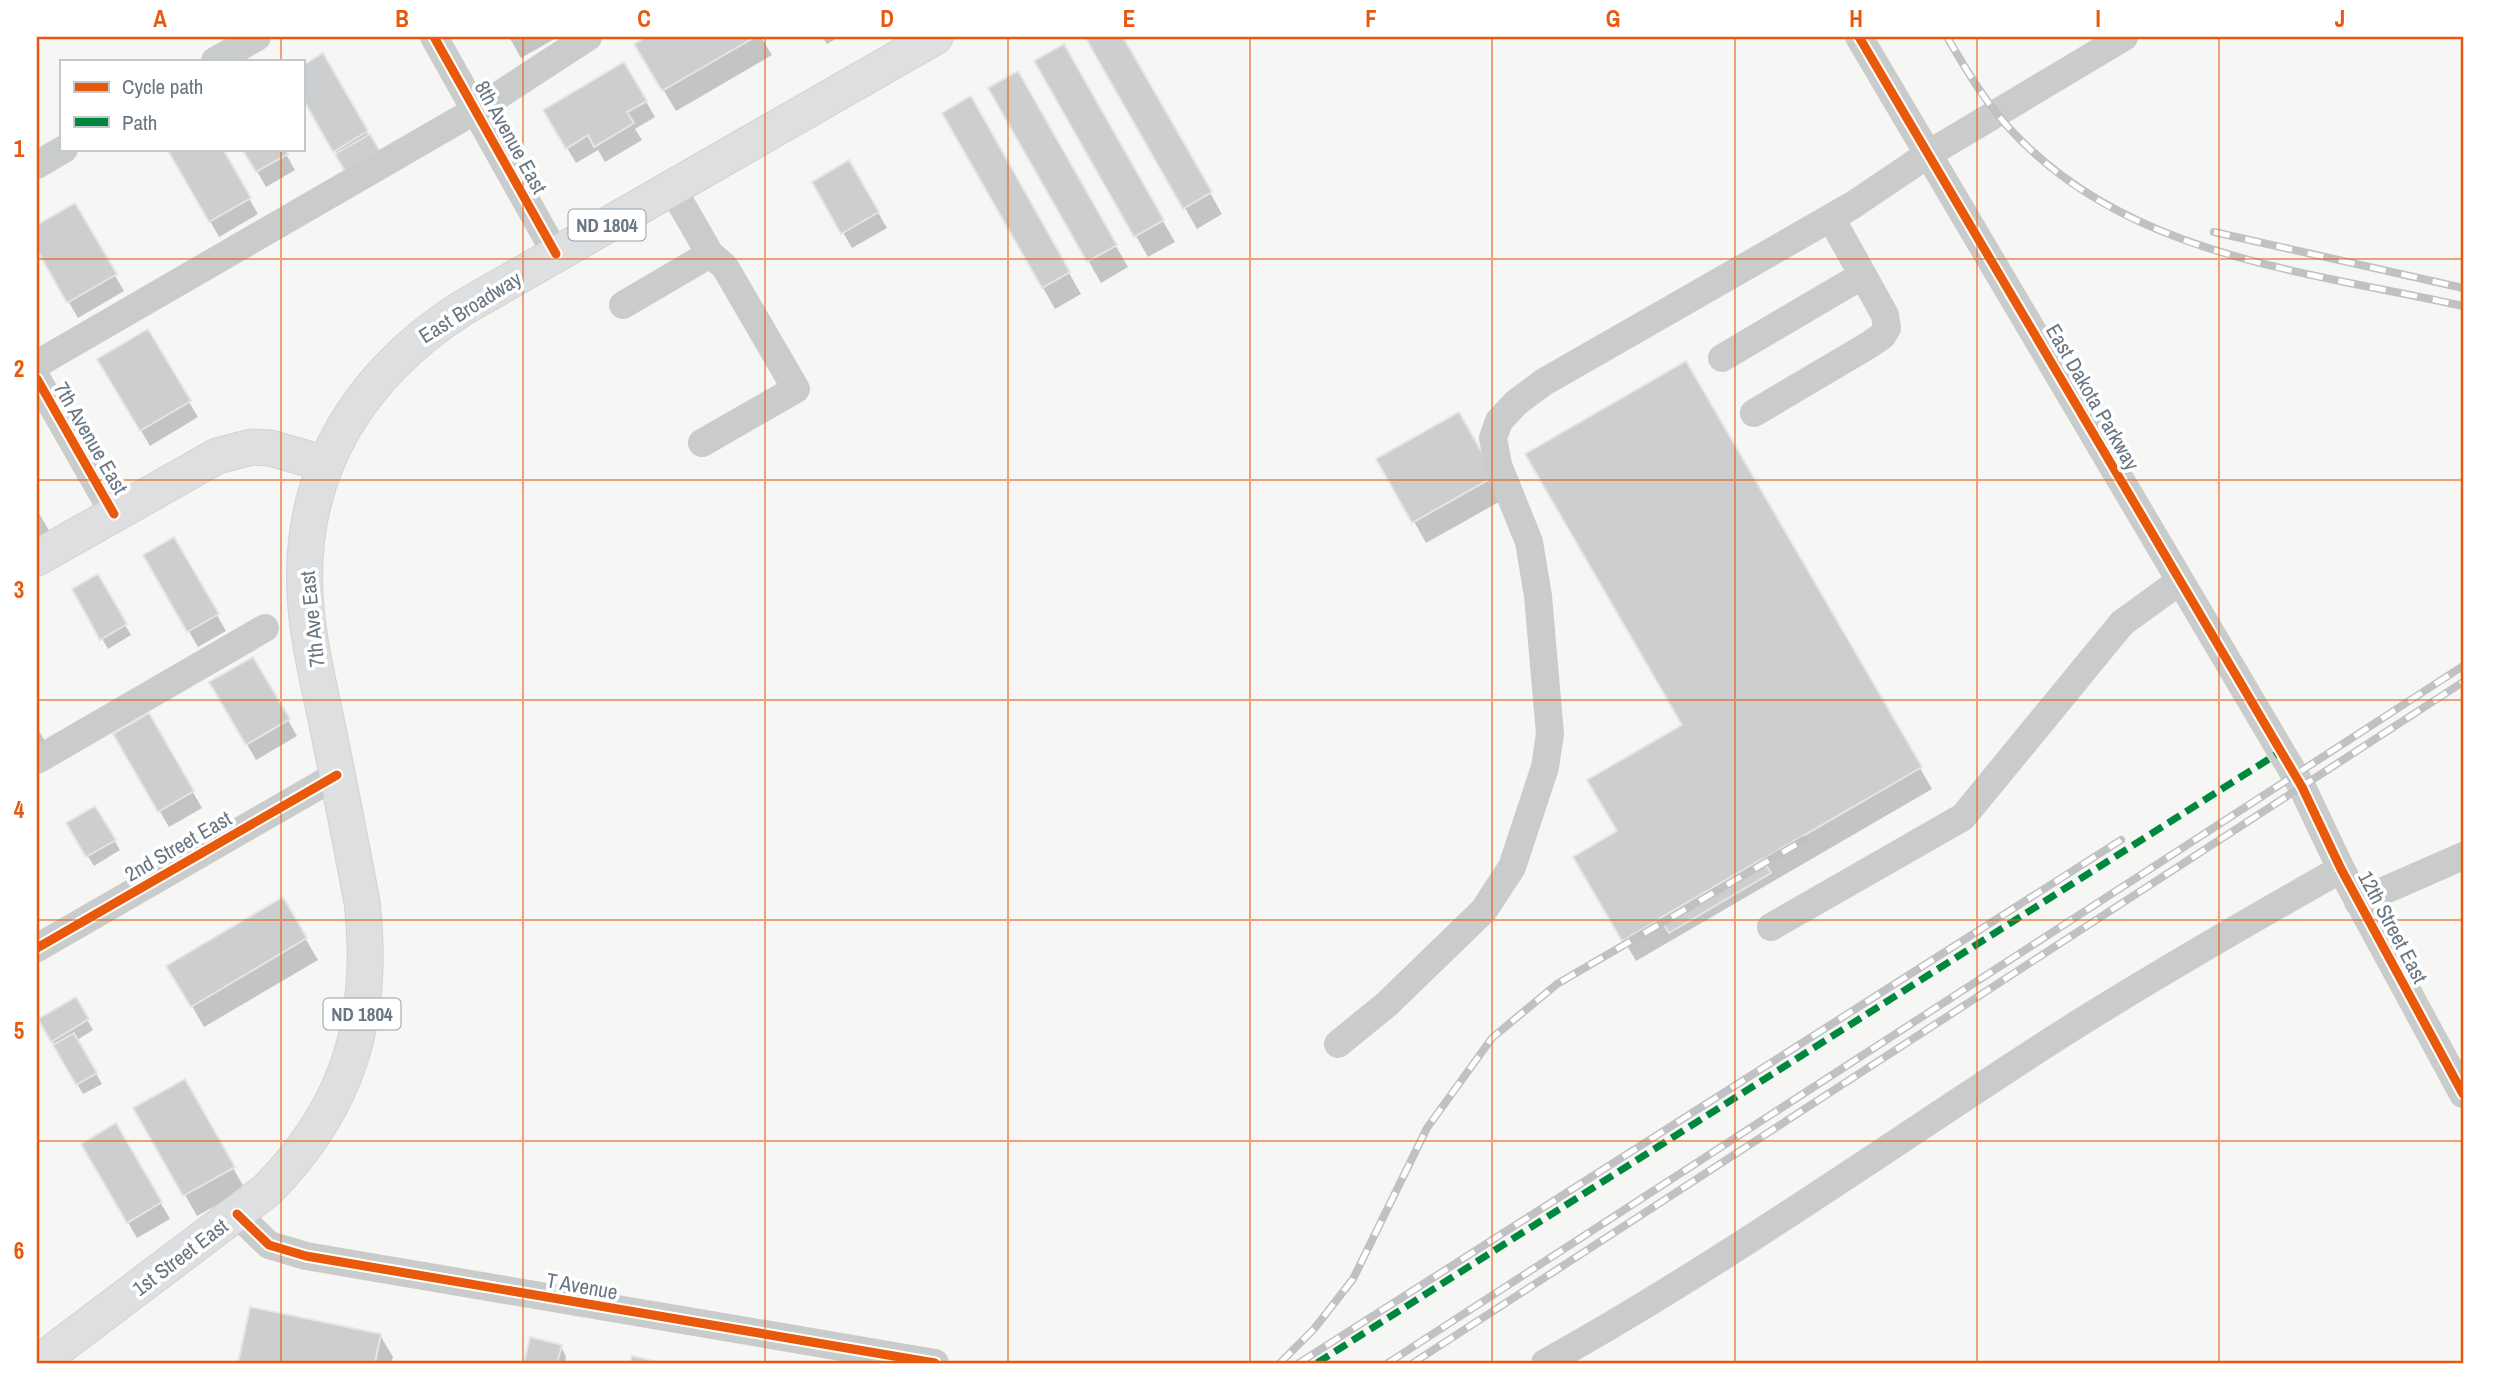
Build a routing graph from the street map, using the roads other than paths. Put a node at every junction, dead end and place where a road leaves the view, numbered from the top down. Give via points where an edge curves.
1 (257, 37) edge
2 (434, 37) edge
3 (589, 37) edge
4 (935, 37) edge
5 (1859, 37) edge
6 (2124, 37) edge
7 (217, 60) edge
8 (476, 110) junction
9 (62, 150) edge
10 (1930, 153) junction
11 (37, 165) edge
12 (672, 188) junction
13 (1831, 218) junction
14 (556, 254) junction
15 (710, 254) junction
16 (1863, 275) junction
17 (623, 305) dead end
18 (1722, 358) dead end
19 (37, 364) edge
20 (37, 379) edge
21 (1754, 413) dead end
22 (702, 443) dead end
23 (326, 464) junction
24 (114, 514) junction
25 (37, 558) edge
26 (2180, 581) junction
27 (265, 628) dead end
28 (37, 760) edge
29 (337, 775) junction
30 (2295, 775) joint
31 (2463, 856) edge
32 (2341, 869) junction
33 (2358, 902) junction
34 (1771, 927) dead end
35 (37, 948) edge
36 (1338, 1044) dead end
37 (2463, 1094) edge
38 (237, 1214) junction
39 (38, 1363) edge
40 (934, 1363) edge
41 (1545, 1363) edge

1 - 7 street
2 - 8 street, 8th Avenue East
3 - 8 street
4 - 12 main road, East Broadway / ND 1804
5 - 10 street, East Dakota Parkway
6 - 10 street
8 - 14 street, 8th Avenue East
8 - 19 street
9 - 11 street
10 - 13 street
10 - 26 street, East Dakota Parkway
12 - 14 main road, East Broadway / ND 1804
12 - 15 street
13 - 16 street
13 - 36 street via 1544,382 1499,421 1493,438 1498,465 1529,542 1538,596 1550,734 1545,767 1511,867 1485,910
14 - 23 main road, East Broadway / ND 1804 via 461,309 407,349 358,404
15 - 17 street
15 - 22 street via 725,267 796,389
16 - 18 street
16 - 21 street via 1888,323 1882,336
20 - 24 street, 7th Avenue East
23 - 24 main road via 271,448 235,450
23 - 29 main road, 7th Ave East / ND 1804 via 309,529 305,591
24 - 25 main road
26 - 30 street, East Dakota Parkway
26 - 34 street via 2122,623 1963,817
27 - 28 street
29 - 35 street, 2nd Street East
29 - 38 main road, 1st Street East / ND 1804 via 362,902 366,944 361,1019 328,1114 291,1166
30 - 32 street, 12th Street East
31 - 33 street
32 - 33 street, 12th Street East
32 - 41 street via 2054,1039 1813,1199
33 - 37 street, 12th Street East
38 - 39 main road, 1st Street East / ND 1804
38 - 40 street, T Avenue via 269,1245 306,1256

